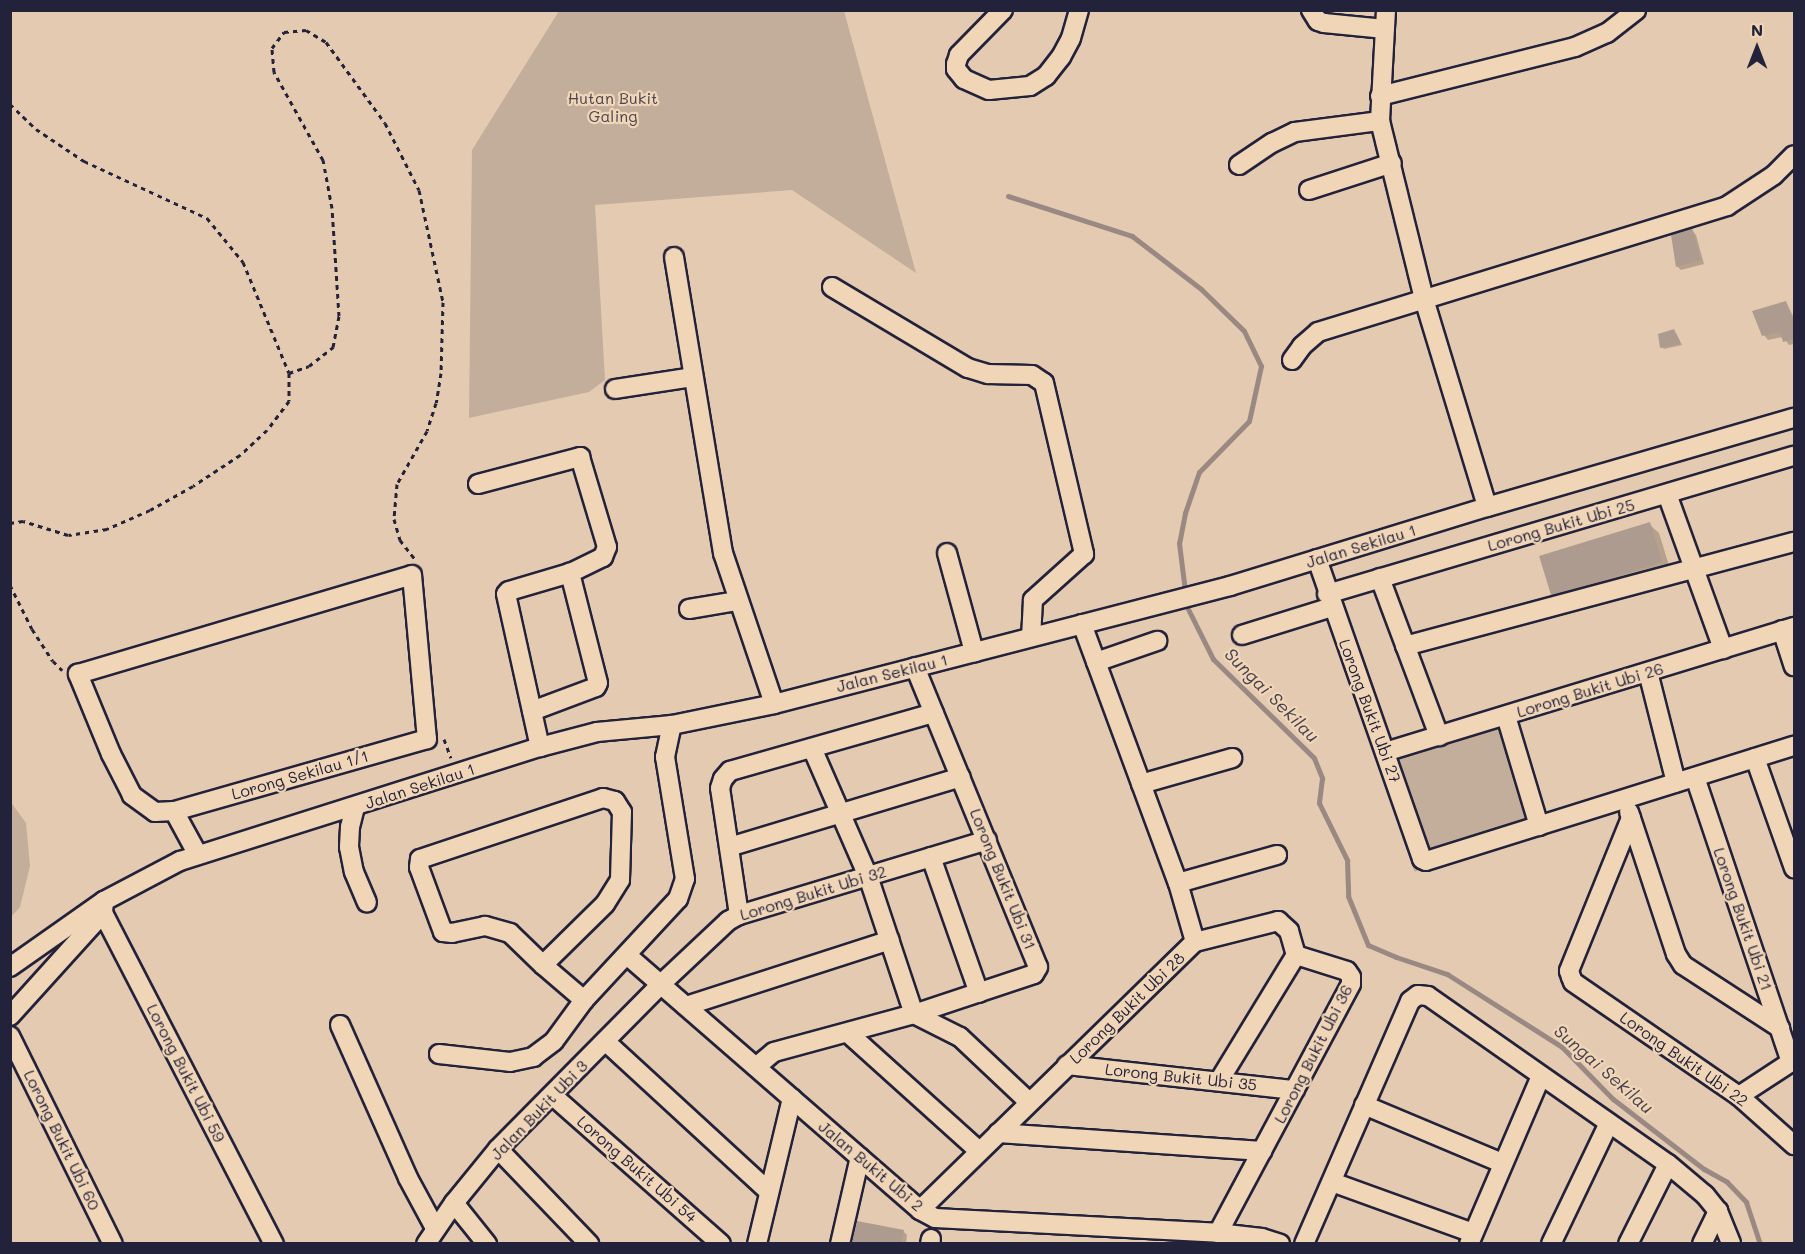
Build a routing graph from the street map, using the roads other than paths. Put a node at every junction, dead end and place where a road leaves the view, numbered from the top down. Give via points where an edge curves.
1 (1003, 10) edge
2 (1079, 10) edge
3 (1311, 10) edge
4 (1636, 10) edge
5 (1386, 20) edge
6 (1380, 96) junction
7 (1380, 121) junction
8 (1794, 154) edge
9 (1392, 163) junction
10 (1239, 165) dead end
11 (1310, 190) dead end
12 (674, 257) dead end
13 (832, 287) dead end
14 (1424, 299) junction
15 (1292, 360) dead end
16 (693, 377) junction
17 (615, 389) dead end
18 (1794, 418) edge
19 (1794, 456) edge
20 (478, 484) dead end
21 (1667, 494) junction
22 (1487, 507) junction
23 (1794, 542) edge
24 (947, 553) dead end
25 (1317, 559) junction
26 (1694, 569) junction
27 (570, 573) junction
28 (1380, 578) junction
29 (737, 601) junction
30 (1330, 601) junction
31 (689, 609) dead end
32 (1082, 624) junction
33 (1788, 629) edge
34 (1242, 634) dead end
35 (1031, 637) junction
36 (1157, 641) dead end
37 (1405, 646) junction
38 (1723, 649) junction
39 (974, 652) junction
40 (1096, 662) junction
41 (1794, 666) edge
42 (915, 667) junction
43 (1648, 672) junction
44 (774, 704) junction
45 (532, 711) junction
46 (934, 713) junction
47 (1506, 716) junction
48 (672, 725) junction
49 (1439, 736) junction
50 (1794, 746) edge
51 (540, 747) junction
52 (813, 748) junction
53 (1385, 752) junction
54 (1232, 758) dead end
55 (1755, 758) junction
56 (961, 777) junction
57 (1695, 777) junction
58 (1676, 783) junction
59 (1141, 784) junction
60 (1625, 799) junction
61 (355, 807) junction
62 (174, 811) junction
63 (840, 813) junction
64 (1631, 818) junction
65 (1539, 826) junction
66 (987, 840) junction
67 (729, 847) junction
68 (198, 855) junction
69 (1277, 855) dead end
70 (931, 857) junction
71 (1794, 868) edge
72 (868, 876) junction
73 (1178, 883) junction
74 (368, 902) dead end
75 (104, 907) junction
76 (739, 915) junction
77 (890, 940) junction
78 (1195, 942) junction
79 (1296, 955) junction
80 (628, 956) junction
81 (543, 965) junction
82 (10, 967) edge
83 (661, 984) junction
84 (979, 993) junction
85 (584, 1000) junction
86 (686, 1006) junction
87 (914, 1014) junction
88 (10, 1016) edge
89 (340, 1025) dead end
90 (1780, 1028) junction
91 (848, 1033) junction
92 (10, 1036) edge
93 (605, 1041) junction
94 (439, 1054) dead end
95 (1793, 1061) edge
96 (1067, 1065) junction
97 (756, 1067) junction
98 (1541, 1076) junction
99 (1219, 1081) junction
100 (1295, 1090) junction
101 (552, 1095) junction
102 (1739, 1096) junction
103 (792, 1098) junction
104 (1029, 1102) junction
105 (1364, 1105) junction
106 (1609, 1123) junction
107 (998, 1133) junction
108 (1794, 1144) edge
109 (498, 1149) junction
110 (979, 1151) junction
111 (1262, 1151) junction
112 (860, 1157) junction
113 (1502, 1163) junction
114 (1668, 1164) junction
115 (1332, 1182) junction
116 (769, 1192) junction
117 (454, 1203) junction
118 (920, 1210) junction
119 (1718, 1211) junction
120 (1218, 1233) junction
121 (430, 1236) edge
122 (1471, 1238) edge
123 (1261, 1241) edge
124 (113, 1244) edge
125 (274, 1244) edge
126 (487, 1244) edge
127 (589, 1244) edge
128 (721, 1244) edge
129 (757, 1244) edge
130 (840, 1244) edge
131 (1280, 1244) edge
132 (1304, 1244) edge
133 (1551, 1244) edge
134 (1628, 1244) edge
135 (1701, 1244) edge
136 (1731, 1244) edge

1 - 2 street via 959,55 956,64 964,79 989,90 1030,86 1046,76 1066,48
3 - 5 street via 1324,23
4 - 6 street via 1607,33 1575,47
5 - 6 street
6 - 7 street
7 - 9 street
7 - 10 street via 1294,132
8 - 14 street via 1774,175 1727,206
9 - 11 street
9 - 14 street
12 - 16 street
13 - 35 street via 968,368 988,374 1032,375 1044,382 1084,554 1033,600
14 - 15 street via 1318,332
14 - 22 street
16 - 17 street
16 - 29 street via 723,553
18 - 22 street, Jalan Sekilau 1
19 - 21 street, Lorong Bukit Ubi 25
20 - 27 street via 580,457 607,547 603,557
21 - 26 street
21 - 28 street, Lorong Bukit Ubi 25
22 - 25 street, Jalan Sekilau 1
23 - 26 street
24 - 39 street
25 - 30 street, Lorong Bukit Ubi 27
25 - 32 street, Jalan Sekilau 1
26 - 37 street
26 - 38 street
27 - 45 street via 598,683
27 - 45 street via 506,594
28 - 30 street, Lorong Bukit Ubi 25
28 - 37 street
29 - 31 street
29 - 44 street
30 - 34 street, Lorong Bukit Ubi 25
30 - 53 street, Lorong Bukit Ubi 27
32 - 35 street, Jalan Sekilau 1
32 - 40 street, Lorong Bukit Ubi 28
33 - 38 street, Lorong Bukit Ubi 26
33 - 41 street
35 - 39 street, Jalan Sekilau 1
36 - 40 street
37 - 49 street
38 - 43 street, Lorong Bukit Ubi 26
39 - 42 street, Jalan Sekilau 1
40 - 59 street, Lorong Bukit Ubi 28
42 - 44 street, Jalan Sekilau 1
42 - 46 street, Lorong Bukit Ubi 31
43 - 47 street, Lorong Bukit Ubi 26
43 - 58 street
44 - 48 street, Jalan Sekilau 1
45 - 51 street
46 - 52 street
46 - 56 street, Lorong Bukit Ubi 31
47 - 49 street, Lorong Bukit Ubi 26
47 - 65 street
48 - 51 street, Jalan Sekilau 1 via 597,732
48 - 80 street via 665,757 685,879 678,899
49 - 53 street, Lorong Bukit Ubi 26
50 - 55 street
51 - 61 street, Jalan Sekilau 1
52 - 63 street
52 - 67 street via 730,771 723,779 720,788
53 - 65 street, Lorong Bukit Ubi 27 via 1422,859 1426,861
54 - 59 street
55 - 57 street
55 - 71 street
56 - 63 street
56 - 66 street, Lorong Bukit Ubi 31
57 - 58 street
57 - 90 street, Lorong Bukit Ubi 21
58 - 60 street
59 - 73 street, Lorong Bukit Ubi 28
60 - 64 street
60 - 65 street
61 - 68 street, Jalan Sekilau 1
61 - 74 street via 350,847 354,872
62 - 62 street, Lorong Sekilau 1/1 via 155,812 132,795 78,674 412,575 434,735
62 - 68 street
63 - 67 street
63 - 72 street
64 - 90 street via 1683,965
64 - 102 street, Lorong Bukit Ubi 22 via 1569,971 1570,977
66 - 70 street, Lorong Bukit Ubi 32
66 - 84 street, Lorong Bukit Ubi 31 via 1038,966 1034,974
67 - 76 street
68 - 75 street, Jalan Sekilau 1 via 180,861
69 - 73 street
70 - 72 street, Lorong Bukit Ubi 32
70 - 84 street
72 - 76 street, Lorong Bukit Ubi 32
72 - 77 street
73 - 78 street, Lorong Bukit Ubi 28
75 - 82 street, Jalan Sekilau 1
75 - 88 street
75 - 125 street, Lorong Bukit Ubi 59
76 - 83 street, Lorong Bukit Ubi 32
77 - 86 street
77 - 87 street
78 - 79 street via 1278,921 1289,931
78 - 96 street, Lorong Bukit Ubi 28
79 - 99 street
79 - 100 street, Lorong Bukit Ubi 36 via 1347,970 1351,984
80 - 83 street, Jalan Bukit Ubi 2
80 - 85 street
81 - 81 street via 605,904 620,879 622,812 615,801 603,798 420,860 443,932 485,926 510,933
81 - 85 street
83 - 86 street, Jalan Bukit Ubi 2
83 - 93 street, Jalan Bukit Ubi 3
84 - 87 street, Lorong Bukit Ubi 31
85 - 94 street via 554,1041 533,1057 510,1062
86 - 97 street, Jalan Bukit Ubi 2
87 - 91 street, Lorong Bukit Ubi 31
87 - 104 street via 960,1037
89 - 121 street
90 - 95 street, Lorong Bukit Ubi 21
91 - 97 street, Lorong Bukit Ubi 31 via 774,1052
91 - 110 street
92 - 124 street, Lorong Bukit Ubi 60
93 - 101 street, Jalan Bukit Ubi 3
93 - 116 street
95 - 102 street
96 - 99 street, Lorong Bukit Ubi 35
96 - 104 street, Lorong Bukit Ubi 28
97 - 103 street, Jalan Bukit Ubi 2
98 - 105 street via 1428,996 1418,995 1410,1001
98 - 106 street
98 - 113 street
99 - 100 street, Lorong Bukit Ubi 35
100 - 111 street, Lorong Bukit Ubi 36
101 - 109 street, Jalan Bukit Ubi 3
101 - 128 street, Lorong Bukit Ubi 54
102 - 108 street, Lorong Bukit Ubi 22
103 - 112 street, Jalan Bukit Ubi 2
103 - 116 street
104 - 107 street, Lorong Bukit Ubi 28
105 - 113 street
105 - 115 street
106 - 114 street
106 - 133 street
107 - 110 street, Lorong Bukit Ubi 28
107 - 111 street
109 - 117 street, Jalan Bukit Ubi 3
109 - 127 street
110 - 118 street, Lorong Bukit Ubi 28
111 - 120 street, Lorong Bukit Ubi 36
112 - 118 street, Jalan Bukit Ubi 2
112 - 130 street
113 - 122 street
114 - 119 street
114 - 134 street
115 - 122 street
115 - 132 street
116 - 129 street
117 - 121 street, Jalan Bukit Ubi 3
117 - 126 street
118 - 120 street, Jalan Bukit Ubi 2 via 935,1218
119 - 135 street
119 - 136 street
120 - 123 street, Jalan Bukit Ubi 2
123 - 131 street, Jalan Bukit Ubi 2

